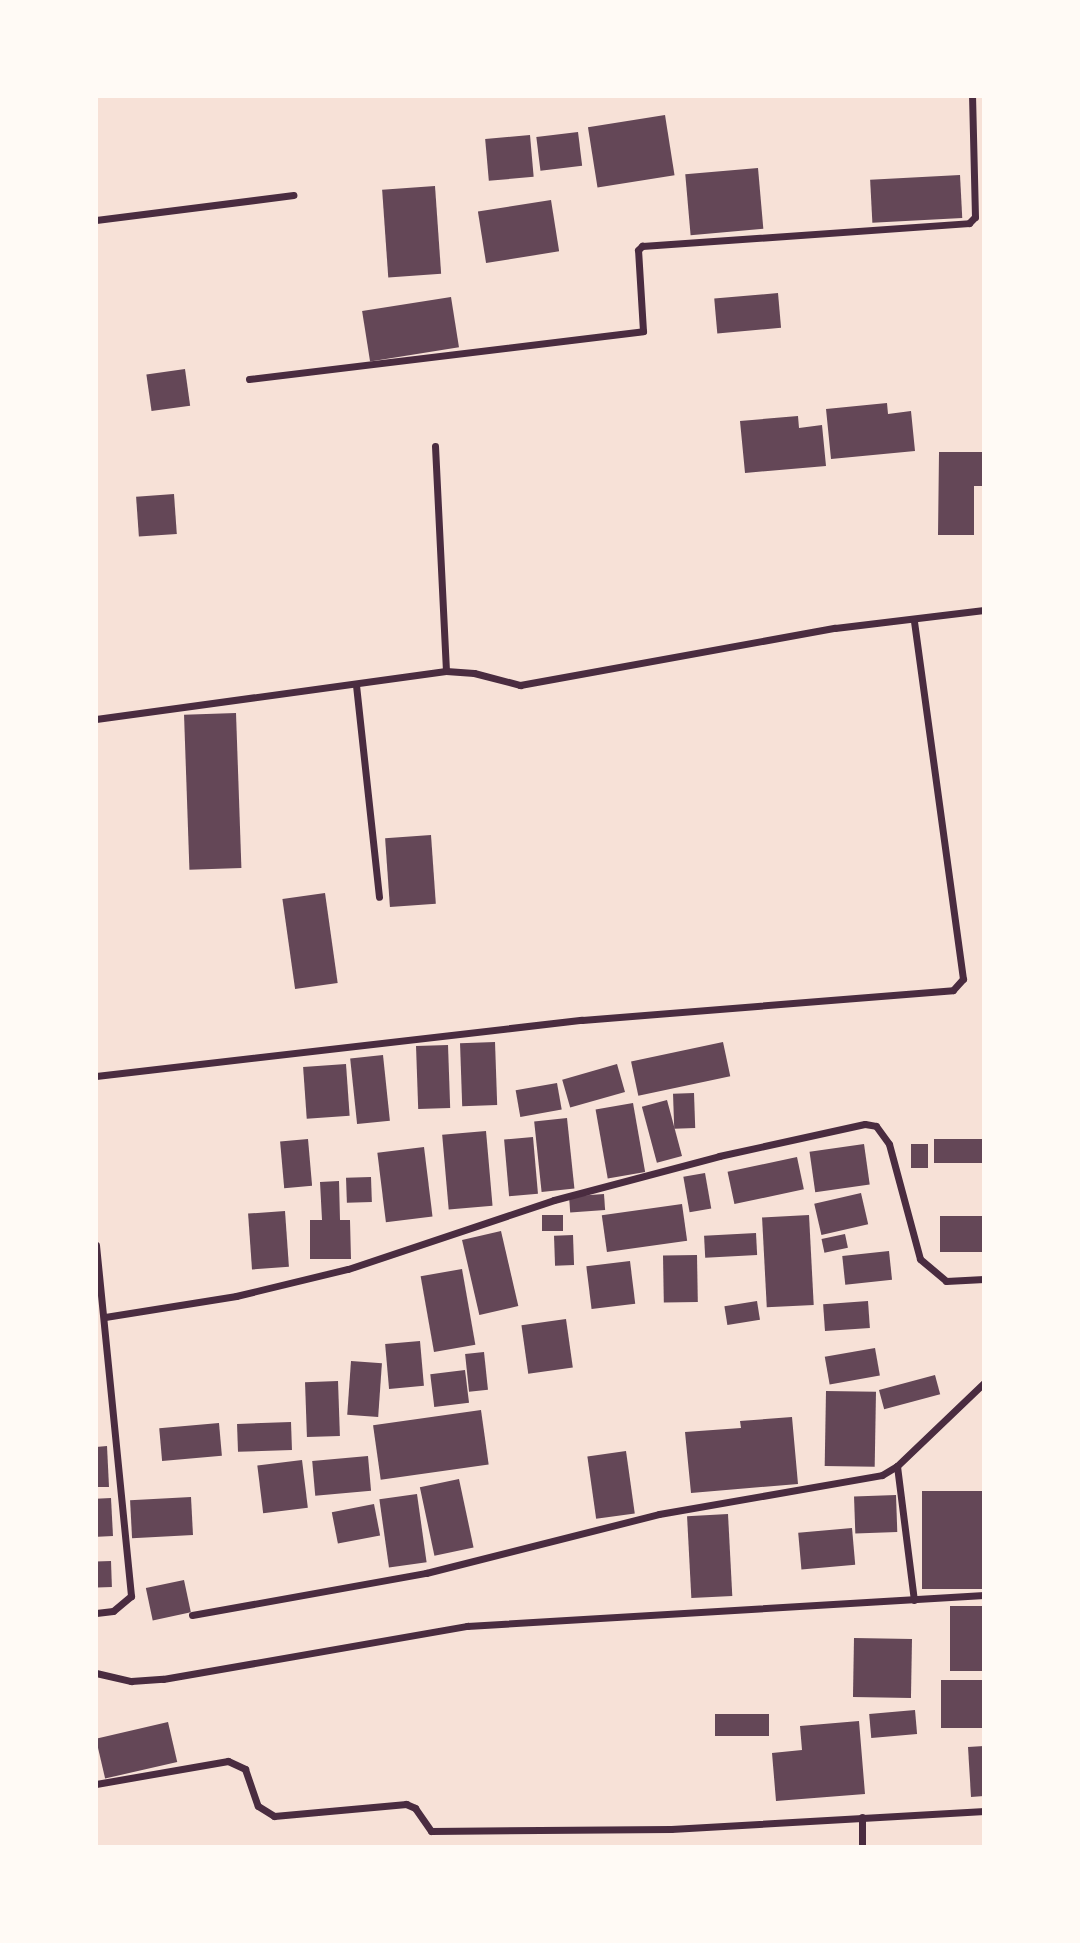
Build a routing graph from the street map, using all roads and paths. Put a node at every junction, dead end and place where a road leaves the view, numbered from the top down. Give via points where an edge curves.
1 (972, 96) edge
2 (293, 195) dead end
3 (96, 220) edge
4 (249, 379) dead end
5 (435, 446) dead end
6 (984, 610) edge
7 (914, 619) junction
8 (446, 671) junction
9 (356, 685) junction
10 (96, 719) edge
11 (379, 897) dead end
12 (96, 1076) edge
13 (96, 1245) edge
14 (984, 1279) edge
15 (105, 1317) junction
16 (984, 1383) edge
17 (897, 1466) junction
18 (984, 1595) edge
19 (914, 1600) junction
20 (96, 1613) edge
21 (192, 1615) dead end
22 (96, 1673) edge
23 (96, 1784) edge
24 (984, 1811) edge
25 (862, 1817) junction
26 (862, 1847) edge

1 - 4 street via 975,217 969,223 642,246 638,251 643,331
2 - 3 street
5 - 8 street
6 - 7 street
7 - 8 street via 835,628 520,685
7 - 12 street via 963,979 953,990 582,1020
8 - 9 street
9 - 10 street
9 - 11 street
13 - 15 street
14 - 15 street via 946,1281 920,1259 889,1143 876,1126 853,1126 554,1200 348,1269 236,1296
15 - 20 street via 131,1596 113,1611
16 - 17 street
17 - 19 street
17 - 21 street via 882,1475 659,1514 426,1573
18 - 19 street
19 - 22 street via 467,1626 163,1679 131,1681
23 - 25 street via 228,1761 245,1769 258,1806 274,1816 406,1804 415,1808 431,1831 671,1829
24 - 25 street
25 - 26 street

